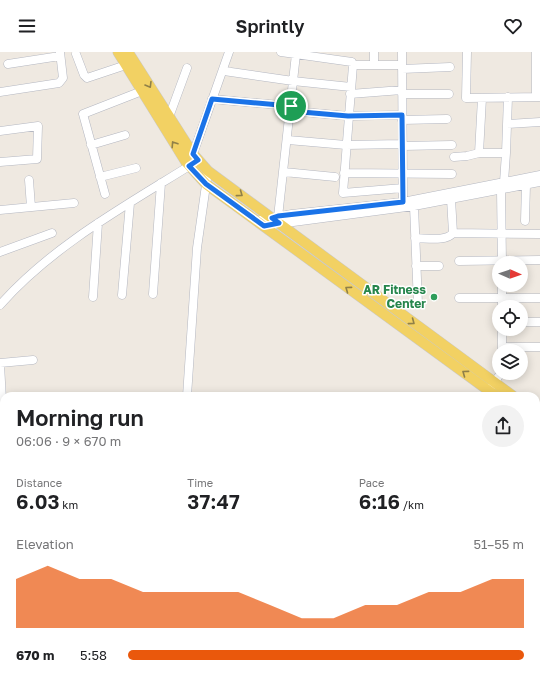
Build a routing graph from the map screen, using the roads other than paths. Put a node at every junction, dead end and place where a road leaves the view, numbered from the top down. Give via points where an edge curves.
1 (118, 52) edge
2 (128, 52) edge
3 (229, 52) edge
4 (281, 52) edge
5 (374, 52) edge
6 (402, 52) edge
7 (467, 52) edge
8 (536, 52) edge
9 (60, 54) edge
10 (76, 54) dead end
11 (296, 54) junction
12 (8, 64) dead end
13 (126, 65) junction
14 (353, 65) junction
15 (374, 65) junction
16 (402, 67) junction
17 (450, 67) dead end
18 (187, 68) dead end
19 (224, 70) junction
20 (294, 82) junction
21 (142, 91) junction
22 (351, 91) junction
23 (0, 92) edge
24 (402, 92) junction
25 (450, 94) dead end
26 (508, 97) junction
27 (538, 97) edge
28 (482, 98) junction
29 (212, 99) junction
30 (291, 109) junction
31 (348, 116) junction
32 (169, 117) junction
33 (402, 118) junction
34 (447, 119) dead end
35 (540, 122) edge
36 (507, 124) junction
37 (0, 130) edge
38 (125, 136) dead end
39 (288, 140) junction
40 (91, 145) junction
41 (346, 145) junction
42 (403, 145) junction
43 (452, 145) dead end
44 (480, 153) junction
45 (506, 153) junction
46 (195, 157) junction
47 (454, 157) dead end
48 (0, 162) edge
49 (189, 166) junction
50 (136, 168) dead end
51 (208, 171) junction
52 (284, 172) junction
53 (344, 173) junction
54 (403, 174) junction
55 (452, 174) dead end
56 (540, 175) edge
57 (335, 177) dead end
58 (100, 178) junction
59 (28, 180) dead end
60 (540, 182) edge
61 (161, 183) junction
62 (206, 184) junction
63 (526, 185) junction
64 (502, 186) junction
65 (404, 188) junction
66 (105, 194) dead end
67 (451, 199) junction
68 (403, 202) junction
69 (74, 203) dead end
70 (130, 203) junction
71 (414, 206) junction
72 (31, 207) junction
73 (0, 210) edge
74 (277, 219) junction
75 (525, 221) dead end
76 (98, 223) junction
77 (260, 223) junction
78 (52, 233) dead end
79 (453, 233) junction
80 (540, 234) edge
81 (501, 235) junction
82 (415, 238) junction
83 (0, 252) edge
84 (502, 256) edge
85 (540, 260) edge
86 (459, 261) dead end
87 (528, 261) edge
88 (492, 262) edge
89 (416, 266) junction
90 (439, 266) dead end
91 (502, 292) edge
92 (153, 294) dead end
93 (122, 295) dead end
94 (93, 297) dead end
95 (502, 297) junction
96 (459, 298) dead end
97 (540, 298) edge
98 (418, 304) dead end
99 (0, 305) edge
100 (528, 322) edge
101 (540, 322) edge
102 (540, 347) edge
103 (528, 348) edge
104 (33, 360) dead end
105 (0, 364) edge
106 (497, 380) edge
107 (490, 391) edge
108 (1, 392) edge
109 (187, 392) edge
110 (36, 678) edge
111 (40, 678) edge

1 - 13 main road
2 -> 32 main road
3 - 19 street
4 - 11 street
5 - 15 street
6 - 16 street
7 - 28 street via 466,98
8 - 27 street
9 - 12 street
9 - 23 street via 63,78 59,83
10 - 13 street via 87,78
11 - 14 street via 349,61
11 - 20 street
13 - 21 main road
14 - 15 street
14 - 22 street
15 - 16 street
16 - 17 street
16 - 24 street
18 - 32 street
19 - 20 street
19 - 29 street
20 - 22 street
20 - 30 street
21 - 40 street via 85,112 83,117
49 -> 21 main road
22 - 24 street
22 - 31 street
24 - 25 street
24 - 33 street
26 - 27 street
26 - 28 street
26 - 36 street
28 - 44 street
29 - 30 street
29 - 46 street
30 - 31 street
30 - 39 street
31 - 33 street
31 - 41 street
32 - 46 main road
33 - 34 street
33 - 42 street
35 - 36 street
36 - 45 street
37 - 48 street via 38,126 37,159
38 - 40 street
39 - 41 street
39 - 52 street
40 - 58 street
41 - 42 street
41 - 53 street
42 - 43 street
42 - 54 street
44 - 45 street
44 - 47 street
45 - 64 street
46 - 49 street
46 - 51 main road
49 - 61 street
49 - 62 main road
50 - 58 street
51 - 62 street
51 -> 74 main road
52 - 57 street
52 - 74 street
53 - 54 street
53 - 65 street via 343,193
54 - 55 street
54 - 65 street
56 - 64 street
58 - 66 street
59 - 72 street
60 - 63 street
61 - 70 street
61 - 92 street
62 - 77 main road
62 - 109 street via 197,248
63 - 64 street
63 - 75 street
64 - 67 street
64 - 68 street
64 - 81 street
65 - 68 street
67 - 71 street
67 - 79 street
68 - 74 street
69 - 72 street
70 - 76 street
70 - 93 street
71 - 74 street
71 - 82 street
72 - 73 street
74 - 77 street
74 -> 107 main road
76 - 94 street
76 - 99 street via 47,261
107 -> 77 main road
78 - 83 street
79 - 81 street
79 - 82 street via 444,238
80 - 81 street
81 - 84 street
82 - 89 street
85 - 87 street
86 - 88 street
89 - 90 street
89 - 98 street
91 - 95 street
95 - 96 street
95 - 97 street
100 - 101 street
102 - 103 street
104 - 105 street
105 - 108 street
106 - 107 street
110 - 111 street

